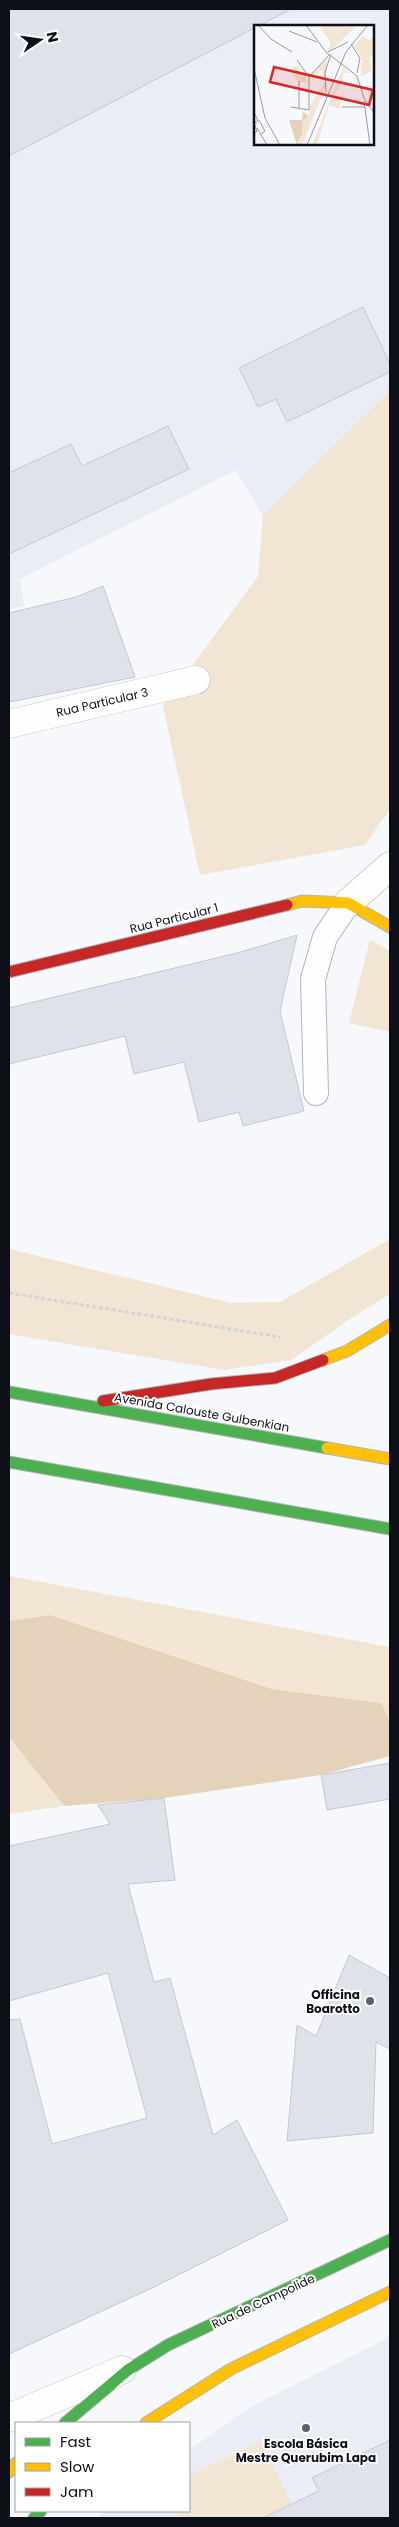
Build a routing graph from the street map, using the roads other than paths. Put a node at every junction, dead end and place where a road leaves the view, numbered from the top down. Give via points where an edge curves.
1 (196, 680) dead end
2 (9, 724) edge
3 (390, 866) edge
4 (348, 903) junction
5 (390, 927) edge
6 (9, 972) edge
7 (316, 1093) dead end
8 (390, 1326) edge
9 (9, 1392) edge
10 (82, 1405) junction
11 (390, 1459) edge
12 (9, 1462) edge
13 (390, 1529) edge
14 (390, 2240) edge
15 (390, 2292) edge
16 (137, 2364) junction
17 (9, 2418) edge
18 (66, 2422) edge
19 (148, 2422) edge

1 - 2 street, Rua Particular 3
3 - 4 street
4 - 5 main road
4 - 6 main road, Rua Particular 1 via 302,901
4 - 7 lane via 325,938 313,979
8 - 10 main road via 347,1352 276,1378 211,1384
9 - 10 main road, Avenida Calouste Gulbenkian
10 - 11 main road, Avenida Calouste Gulbenkian
12 - 13 main road
14 - 16 main road, Rua de Campolide via 248,2306
15 - 19 main road via 231,2368
16 - 17 street, Rua de Campolide
16 - 18 main road, Rua de Campolide

